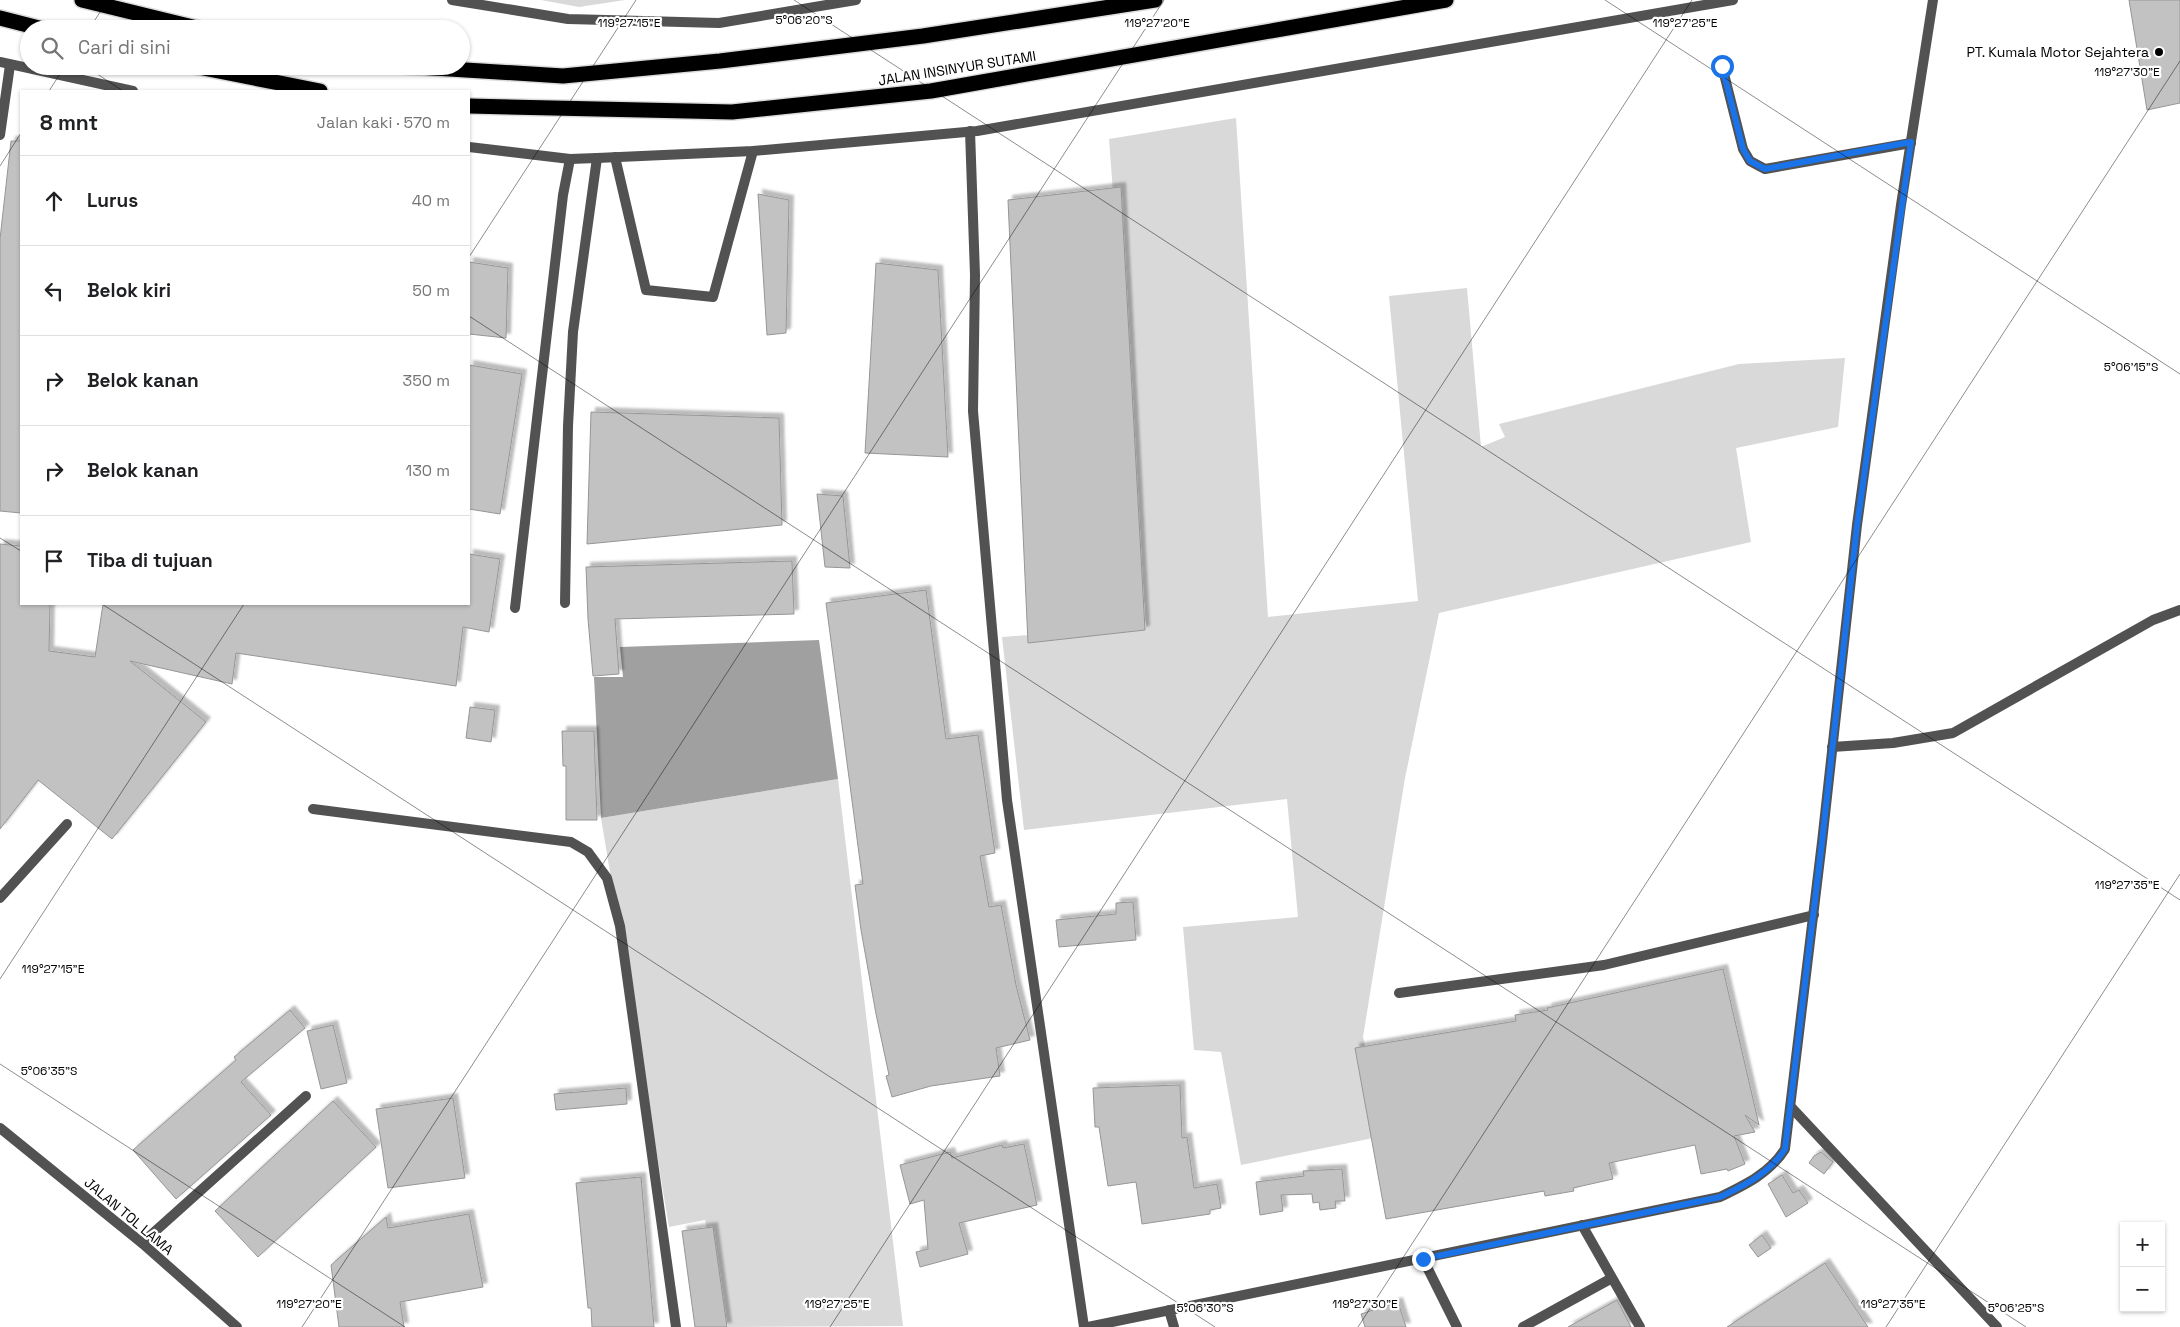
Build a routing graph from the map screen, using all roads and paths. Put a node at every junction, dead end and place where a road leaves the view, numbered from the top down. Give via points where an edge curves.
1 (82, 0) edge
2 (452, 0) edge
3 (856, 0) edge
4 (1154, 0) edge
5 (1446, 0) edge
6 (1733, 0) edge
7 (1933, 0) edge
8 (0, 18) edge
9 (164, 20) edge
10 (20, 23) edge
11 (5, 63) edge
12 (20, 66) edge
13 (1722, 66) dead end
14 (470, 70) edge
15 (59, 75) edge
16 (239, 75) edge
17 (127, 90) edge
18 (315, 90) edge
19 (470, 106) edge
20 (970, 131) junction
21 (0, 135) edge
22 (1911, 142) junction
23 (470, 147) edge
24 (753, 151) junction
25 (615, 157) junction
26 (597, 158) junction
27 (570, 159) junction
28 (565, 603) dead end
29 (515, 608) dead end
30 (2180, 610) edge
31 (1832, 746) junction
32 (313, 809) dead end
33 (67, 824) dead end
34 (0, 898) edge
35 (1814, 915) junction
36 (1399, 993) dead end
37 (306, 1096) dead end
38 (1791, 1107) junction
39 (0, 1128) edge
40 (1582, 1225) junction
41 (142, 1243) junction
42 (1423, 1259) junction
43 (1612, 1278) junction
44 (1169, 1310) junction
45 (237, 1327) edge
46 (676, 1327) edge
47 (1084, 1327) edge
48 (1088, 1327) edge
49 (1174, 1327) edge
50 (1457, 1327) edge
51 (1523, 1327) edge
52 (1640, 1327) edge
53 (1997, 1327) edge

1 - 9 highway
2 - 3 street via 568,19 719,24
4 - 14 highway via 923,36 720,61 563,76
5 - 19 highway, JALAN INSINYUR SUTAMI via 921,92 732,112
6 - 20 street
7 - 22 street
8 - 10 highway
11 - 12 street
11 - 21 street
13 - 22 street via 1743,149 1750,161 1765,169
15 - 17 street
16 - 18 highway
20 - 24 street
20 - 47 street via 975,275 973,411 1007,800
22 - 31 street via 1858,516
23 - 27 street
24 - 25 street
24 - 25 street via 713,297 646,290
25 - 26 street
26 - 27 street
26 - 28 street via 573,332
27 - 29 street via 563,195
30 - 31 street via 2153,620 1953,733 1893,743
31 - 35 street
32 - 46 street via 571,842 588,852 606,878 620,926
33 - 34 street
35 - 36 street via 1604,965
35 - 38 street
37 - 41 street
38 - 40 street via 1785,1149 1750,1182 1720,1197
38 - 53 street
39 - 41 street, JALAN TOL LAMA
40 - 42 street
40 - 43 street
41 - 45 street, JALAN TOL LAMA
42 - 44 street
42 - 50 street
43 - 51 street
43 - 52 street
44 - 48 street
44 - 49 street

